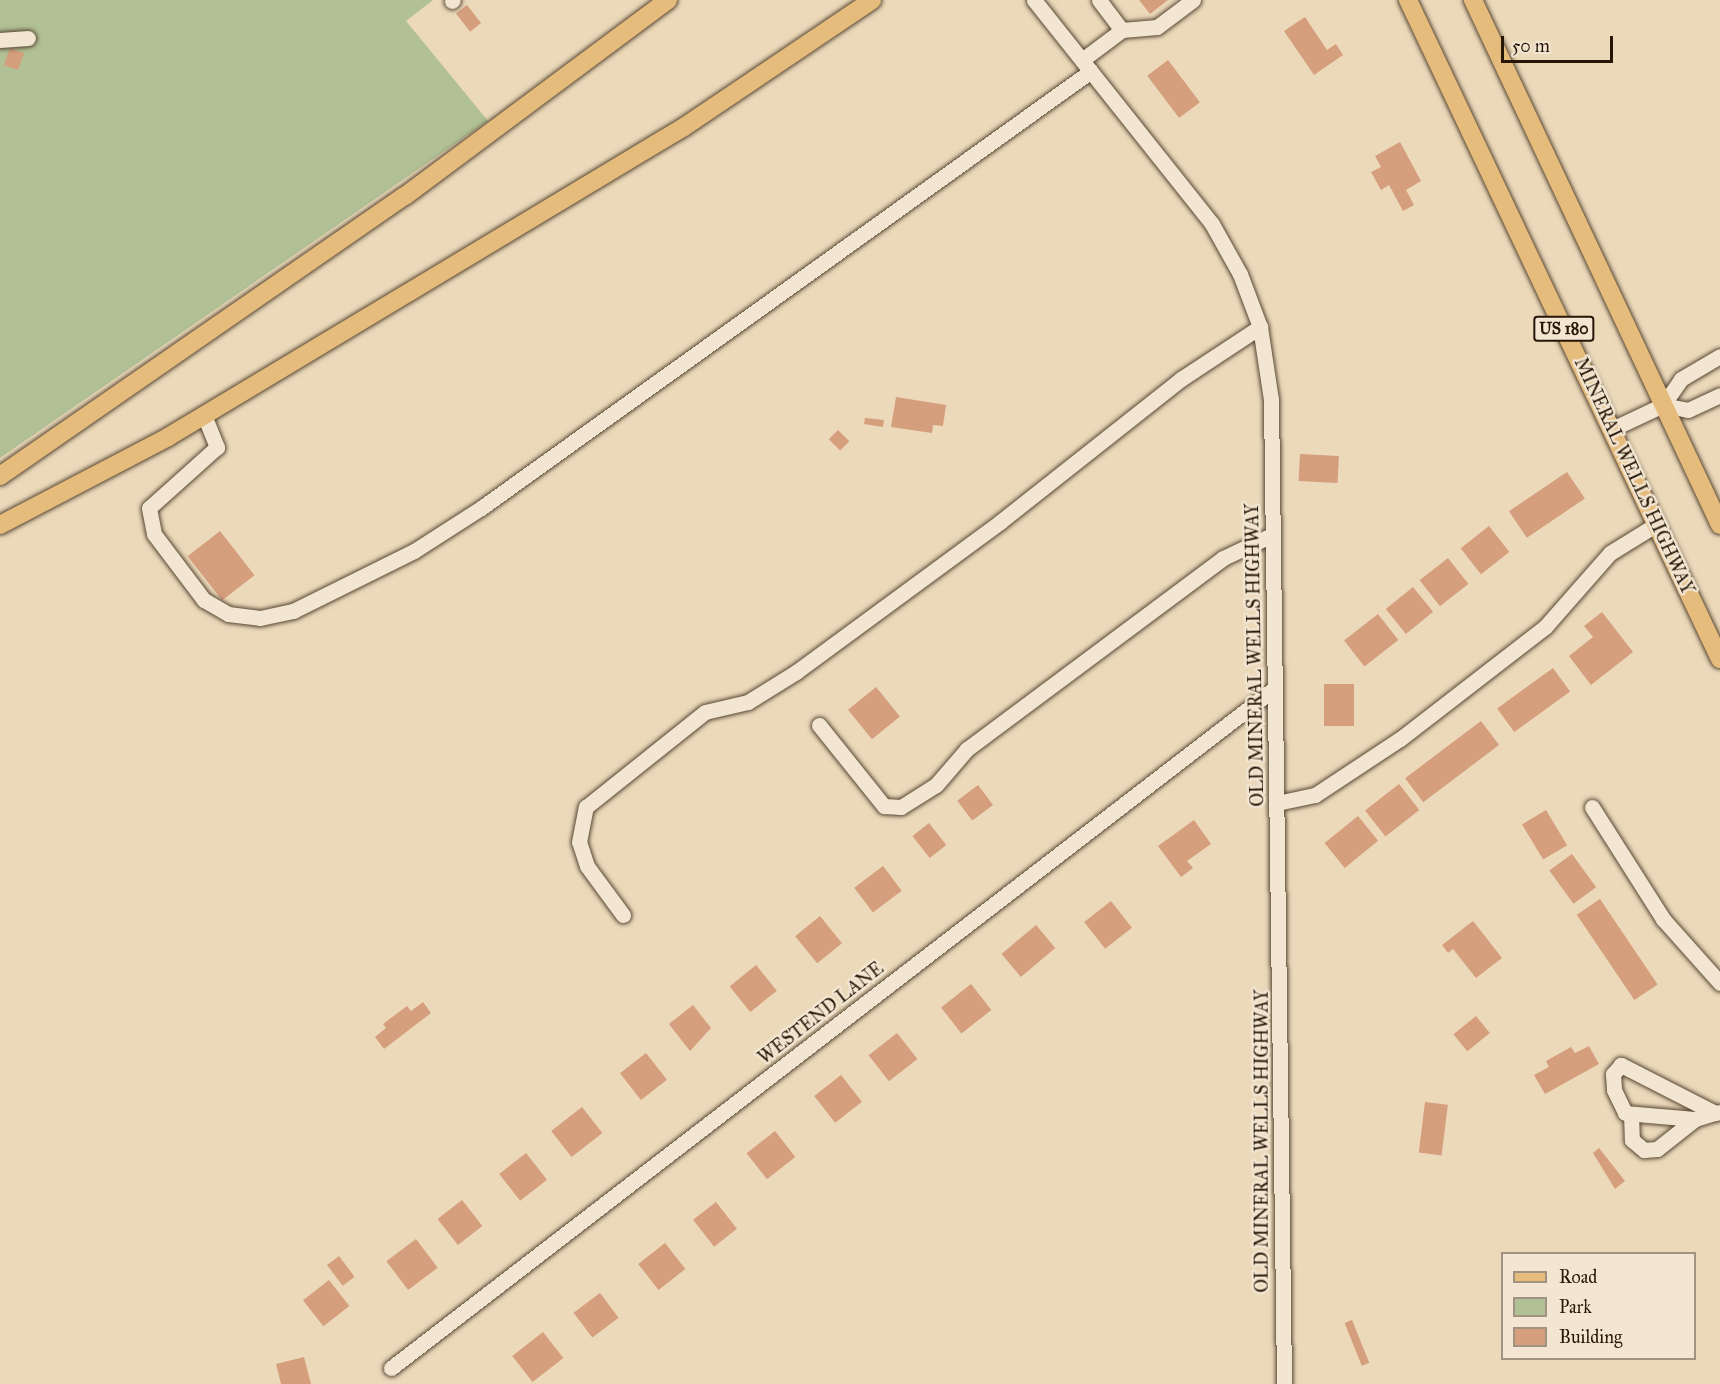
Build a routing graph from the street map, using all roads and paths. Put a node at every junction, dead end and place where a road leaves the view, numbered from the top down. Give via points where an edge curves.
1 (668, 0) edge
2 (872, 0) edge
3 (1034, 0) edge
4 (1099, 0) edge
5 (1193, 0) edge
6 (1408, 0) edge
7 (1473, 0) edge
8 (1122, 30) junction
9 (28, 38) dead end
10 (0, 40) edge
11 (1086, 66) junction
12 (1260, 327) junction
13 (1720, 356) edge
14 (1720, 395) edge
15 (1663, 405) junction
16 (204, 415) junction
17 (1612, 429) junction
18 (0, 476) edge
19 (1657, 524) junction
20 (0, 525) edge
21 (1720, 525) edge
22 (1272, 535) junction
23 (1720, 659) edge
24 (1275, 688) junction
25 (819, 725) dead end
26 (1277, 803) junction
27 (1592, 807) dead end
28 (623, 915) dead end
29 (1720, 983) edge
30 (1717, 1113) edge
31 (1631, 1114) junction
32 (1695, 1119) junction
33 (391, 1368) dead end
34 (1284, 1384) edge

1 - 18 main road via 405,196
2 - 16 main road via 684,127
3 - 11 street, OLD MINERAL WELLS HIGHWAY
4 - 8 street
5 - 8 street via 1157,27
6 - 17 main road, MINERAL WELLS HIGHWAY / US 180
7 - 15 main road, US 180
8 - 11 street
9 - 10 street
11 - 12 street, OLD MINERAL WELLS HIGHWAY via 1212,224 1240,274
11 - 16 street via 481,508 414,551 293,611 260,618 228,615 204,600 154,534 149,508 217,447
12 - 22 street, OLD MINERAL WELLS HIGHWAY via 1271,400
12 - 28 street via 1181,379 1000,522 796,672 748,702 705,712 586,807 579,842 587,866
13 - 15 street via 1681,379
14 - 15 street via 1688,410
15 - 17 street
15 - 21 main road, US 180
16 - 20 main road
17 - 19 main road, MINERAL WELLS HIGHWAY / US 180
19 - 23 main road, MINERAL WELLS HIGHWAY / US 180
19 - 26 street via 1610,553 1545,627 1400,739 1315,795
22 - 24 street, OLD MINERAL WELLS HIGHWAY
22 - 25 street via 1223,558 967,749 936,785 901,807 884,806
24 - 26 street, OLD MINERAL WELLS HIGHWAY
24 - 33 street, WESTEND LANE
26 - 34 street, OLD MINERAL WELLS HIGHWAY
27 - 29 street via 1663,919
30 - 31 street via 1621,1065 1613,1074 1614,1090
30 - 32 street
31 - 32 street
31 - 32 street via 1632,1140 1644,1150 1657,1149

